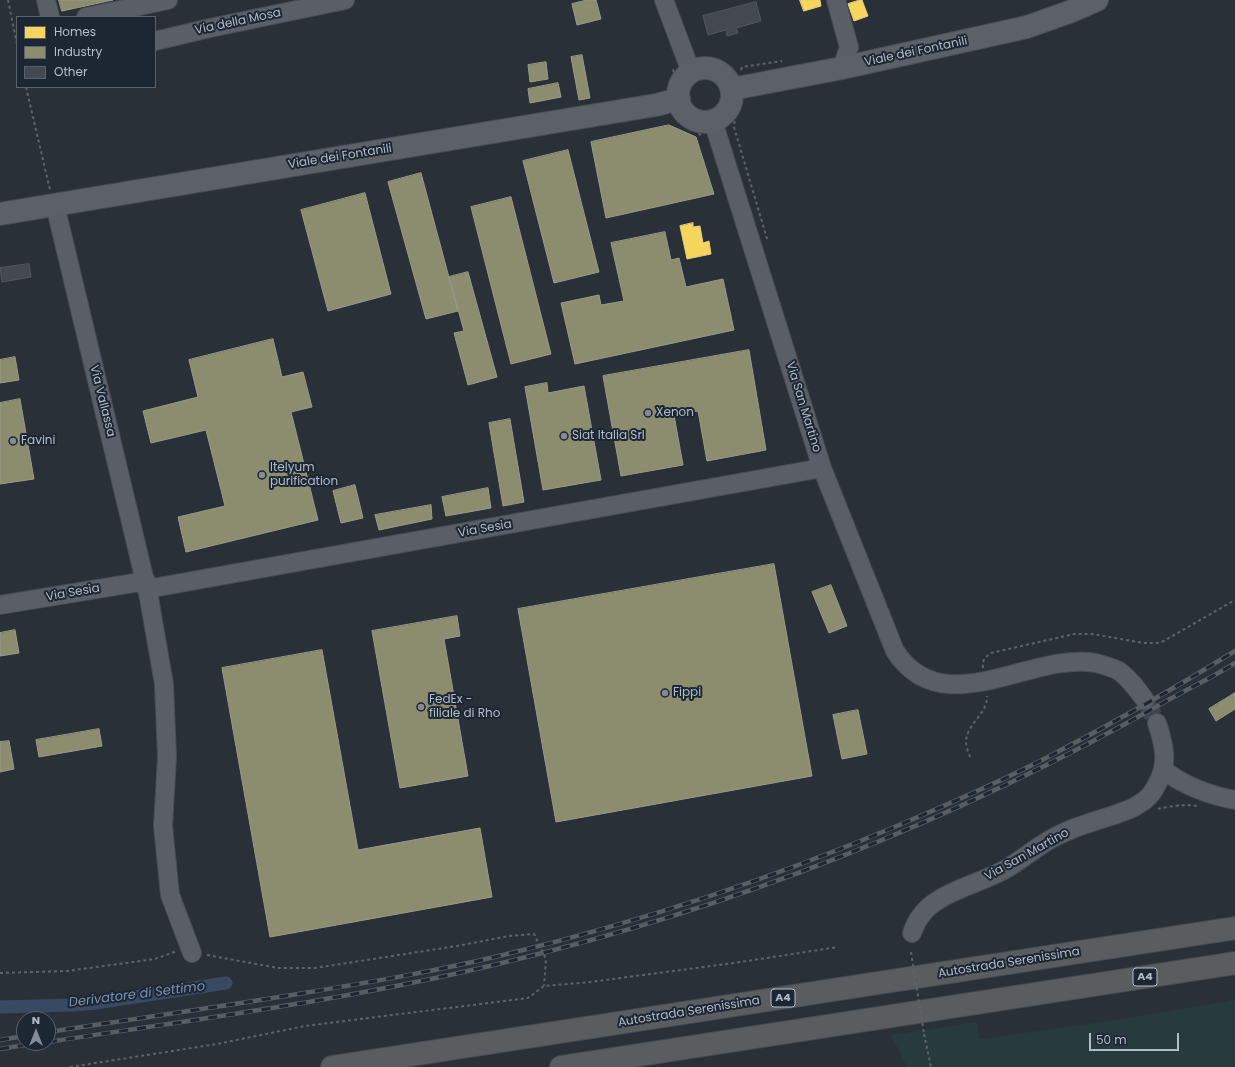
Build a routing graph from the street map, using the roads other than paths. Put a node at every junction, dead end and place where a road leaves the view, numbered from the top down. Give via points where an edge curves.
1 (46, 0) edge
2 (168, 0) edge
3 (345, 0) edge
4 (664, 0) edge
5 (836, 0) edge
6 (1097, 0) edge
7 (50, 16) edge
8 (91, 16) edge
9 (156, 42) edge
10 (849, 47) junction
11 (869, 62) junction
12 (687, 63) junction
13 (842, 68) junction
14 (736, 81) junction
15 (675, 92) junction
16 (716, 127) junction
17 (55, 204) junction
18 (0, 214) edge
19 (822, 468) junction
20 (148, 589) junction
21 (0, 605) edge
22 (1145, 700) tunnel mouth
23 (1157, 723) tunnel mouth
24 (1163, 769) junction
25 (1235, 800) edge
26 (1235, 928) edge
27 (912, 933) dead end
28 (192, 953) road end
29 (1235, 963) edge
30 (738, 1040) junction
31 (332, 1067) edge
32 (561, 1067) edge
33 (623, 1067) edge

1 - 7 street
2 - 8 street
3 - 9 street, Via della Mosa
4 - 12 street
5 - 10 street
6 - 11 main road, Viale dei Fontanili via 1027,27
10 - 11 street
10 - 13 street
11 - 13 main road, Viale dei Fontanili
12 - 14 main road via 712,68
12 - 15 main road via 680,86
13 - 14 main road, Viale dei Fontanili
14 - 16 main road via 730,107
15 - 16 main road via 685,113 691,118
15 - 17 main road, Viale dei Fontanili via 656,105
16 - 19 street, Via San Martino
17 - 18 main road, Viale dei Fontanili
17 - 20 street, Via Vallassa
19 - 20 street, Via Sesia
19 - 22 street, Via San Martino via 895,651 908,669 923,678 956,685 1084,661 1118,670
20 - 21 street, Via Sesia
20 - 28 street, Via Vallassa via 164,684 167,757 163,826 170,895
23 - 24 street, Via San Martino via 1163,741
24 - 25 street via 1170,775 1210,794
24 - 27 street, Via San Martino via 1162,776 1146,800 1063,833 1003,870 950,893 925,910
26 - 31 highway, Autostrada Serenissima / A4
29 - 30 highway, A4
30 - 32 highway, A4
30 - 33 street

